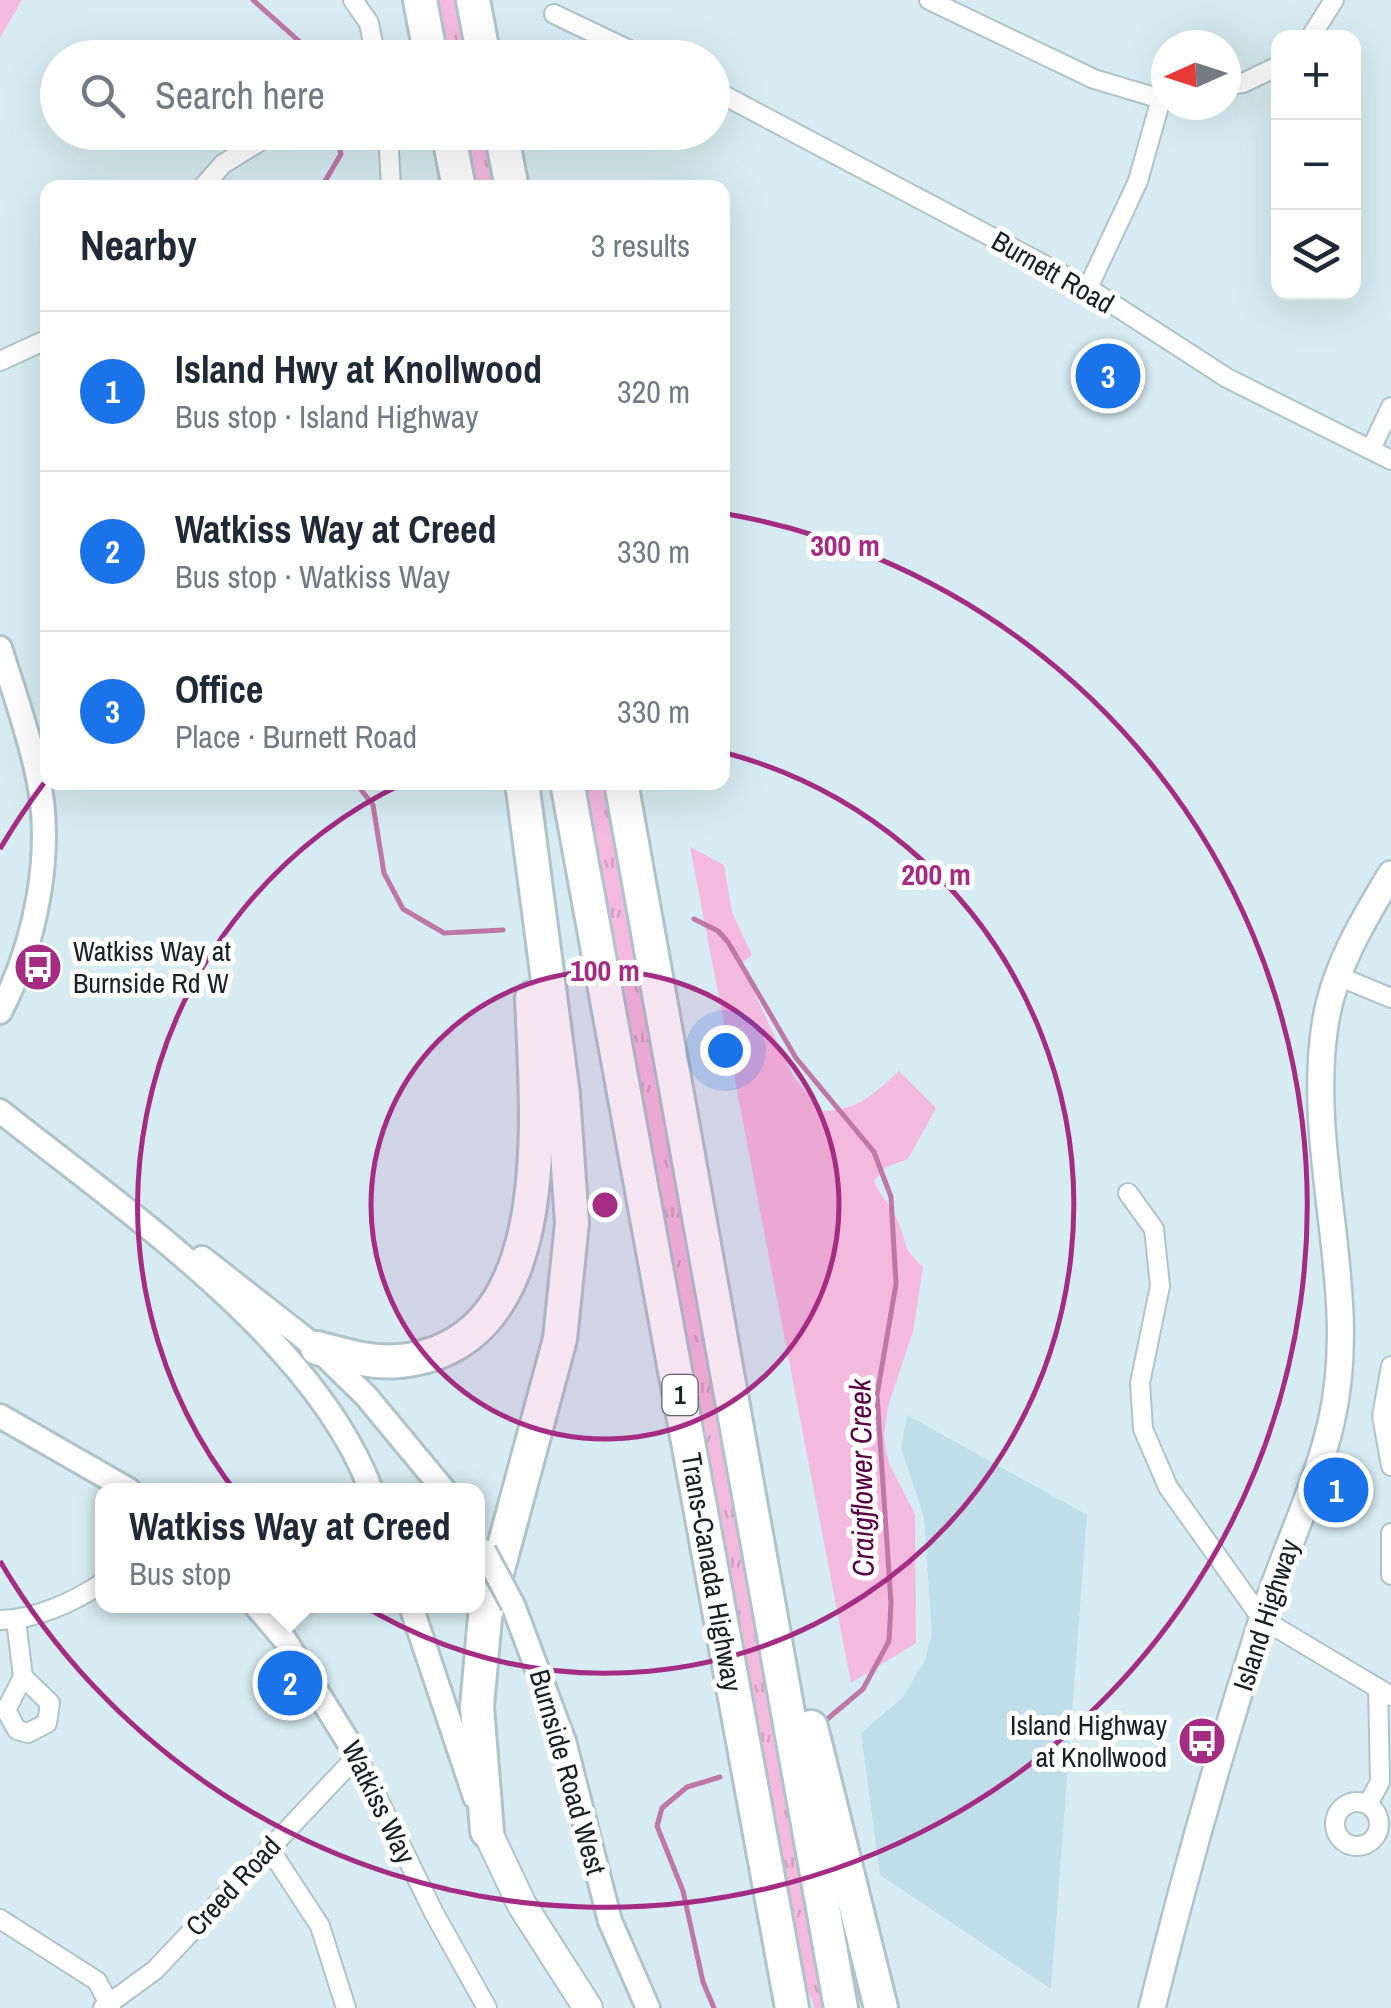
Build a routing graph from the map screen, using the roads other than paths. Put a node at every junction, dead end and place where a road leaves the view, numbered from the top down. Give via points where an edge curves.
1 (352, 0) edge
2 (420, 0) edge
3 (472, 0) edge
4 (928, 0) edge
5 (1334, 0) edge
6 (554, 14) dead end
7 (1315, 30) edge
8 (372, 40) edge
9 (427, 40) edge
10 (480, 40) edge
11 (608, 40) edge
12 (1271, 69) edge
13 (1241, 80) edge
14 (1151, 96) edge
15 (730, 99) edge
16 (1157, 120) edge
17 (246, 150) edge
18 (389, 150) edge
19 (440, 150) edge
20 (452, 150) edge
21 (504, 150) edge
22 (209, 180) edge
23 (391, 180) edge
24 (444, 180) edge
25 (457, 180) edge
26 (510, 180) edge
27 (1088, 288) junction
28 (40, 343) edge
29 (0, 361) edge
30 (1391, 408) edge
31 (1372, 449) junction
32 (1391, 460) edge
33 (0, 648) edge
34 (569, 790) edge
35 (622, 790) edge
36 (524, 791) edge
37 (1391, 874) edge
38 (1338, 976) junction
39 (1391, 998) edge
40 (0, 1012) edge
41 (0, 1111) edge
42 (1128, 1193) dead end
43 (163, 1238) junction
44 (317, 1348) junction
45 (1391, 1366) edge
46 (0, 1416) edge
47 (1391, 1466) edge
48 (747, 1470) junction
49 (117, 1483) edge
50 (367, 1483) edge
51 (438, 1483) edge
52 (1391, 1533) edge
53 (485, 1553) edge
54 (1391, 1575) edge
55 (95, 1586) edge
56 (262, 1613) edge
57 (413, 1613) edge
58 (1262, 1619) junction
59 (8, 1620) edge
60 (24, 1677) dead end
61 (1384, 1692) edge
62 (357, 1756) junction
63 (1368, 1804) dead end
64 (487, 1831) junction
65 (269, 1848) junction
66 (0, 1918) edge
67 (108, 2007) edge
68 (346, 2008) edge
69 (488, 2008) edge
70 (588, 2008) edge
71 (648, 2008) edge
72 (792, 2008) edge
73 (841, 2008) edge
74 (881, 2008) edge
75 (1152, 2008) edge

1 - 8 street
2 - 9 highway
3 - 10 highway
4 - 14 street via 1094,80
5 - 7 street
6 - 11 street
12 - 13 street
15 - 27 street, Burnett Road
16 - 27 street via 1138,181
17 - 22 street
18 - 23 street
19 - 24 highway
20 - 25 highway
21 - 26 highway
27 - 31 street, Burnett Road via 1178,350
28 - 29 street
30 - 31 street
31 - 32 street, Burnett Road
33 - 40 street via 38,776 42,834 37,903
34 - 72 highway, Trans-Canada Highway / 1
35 - 48 highway, Trans-Canada Highway / 1
36 - 44 highway via 532,1167 516,1268 494,1310 472,1332 427,1356 369,1360
36 - 64 highway via 565,1112 572,1223 560,1339 485,1617 476,1706
37 - 38 main road, Island Highway
38 - 39 street
38 - 58 main road, Island Highway via 1325,1022 1320,1102 1341,1331 1331,1422
41 - 43 street
42 - 58 street via 1154,1229 1160,1286 1140,1383 1143,1429 1168,1487
43 - 44 street via 207,1261
43 - 50 street via 302,1372
44 - 51 street
45 - 47 street via 1382,1416
46 - 49 street
48 - 73 highway, Trans-Canada Highway / 1
48 - 74 highway
52 - 54 street
53 - 71 street, Burnside Road West, bridge via 513,1605 564,1741 610,1921
55 - 59 street
56 - 62 street, Watkiss Way
57 - 64 street
58 - 61 street
58 - 75 main road, Island Highway
59 - 60 street
61 - 63 street via 1380,1782
62 - 65 street, Creed Road
62 - 69 street, Watkiss Way
64 - 70 main road via 522,1905
65 - 67 street, Creed Road via 155,1970
65 - 68 street via 320,1926
66 - 67 street via 98,1981

